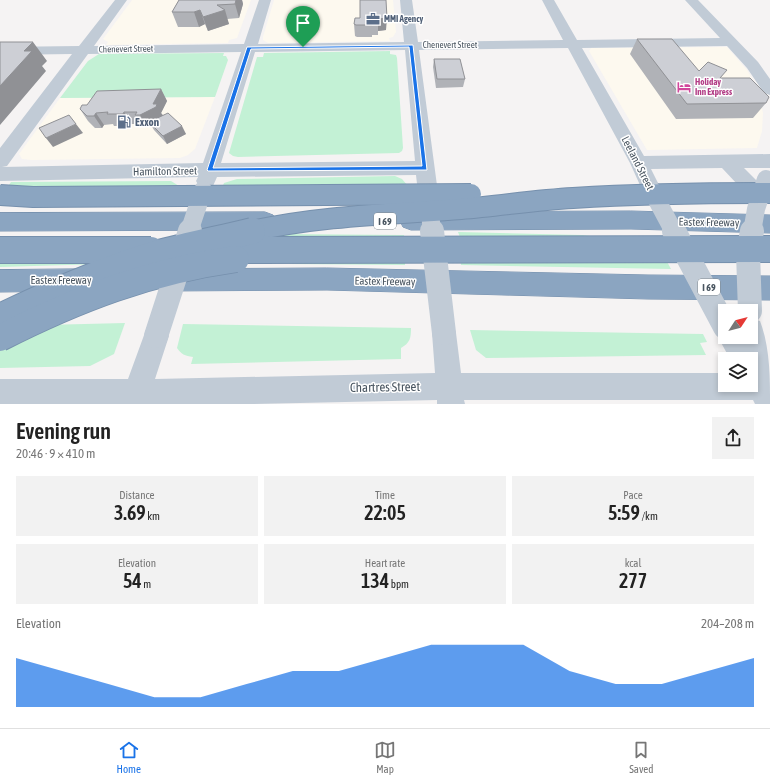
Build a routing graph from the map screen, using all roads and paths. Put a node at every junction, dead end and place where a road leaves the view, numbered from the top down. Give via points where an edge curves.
1 (121, 0) edge
2 (264, 0) edge
3 (406, 0) edge
4 (548, 0) edge
5 (691, 0) edge
6 (732, 42) junction
7 (572, 43) junction
8 (411, 46) junction
9 (249, 48) junction
10 (83, 50) junction
11 (0, 51) edge
12 (770, 90) edge
13 (0, 161) edge
14 (727, 162) junction
15 (639, 163) junction
16 (425, 168) junction
17 (210, 170) junction
18 (0, 174) edge
19 (767, 179) edge
20 (0, 195) edge
21 (572, 198) junction
22 (0, 222) edge
23 (770, 224) edge
24 (770, 249) edge
25 (0, 250) edge
26 (328, 250) junction
27 (0, 282) edge
28 (648, 287) junction
29 (770, 288) edge
30 (770, 298) edge
31 (750, 304) edge
32 (718, 314) edge
33 (0, 317) edge
34 (0, 338) edge
35 (745, 344) edge
36 (763, 387) edge
37 (0, 393) edge
38 (450, 395) edge
39 (135, 399) edge

1 - 10 street
2 - 9 street
3 - 8 street
4 - 7 street, Leeland Street
5 - 6 street
6 - 7 street, Chenevert Street
6 - 12 street via 753,65
7 - 8 street, Chenevert Street
7 - 15 street, Leeland Street
8 - 9 street, Chenevert Street
8 - 16 street
9 - 10 street, Chenevert Street
9 - 17 street
10 - 11 street, Chenevert Street
10 - 13 street
14 - 15 street
14 - 19 street
14 - 19 street
15 - 32 street, Leeland Street, bridge
16 - 17 street, Hamilton Street
16 - 38 street, bridge
17 - 18 street, Hamilton Street
17 - 39 street, bridge
19 - 21 highway, bridge via 718,193
19 - 31 street, bridge via 756,209 748,252
20 - 21 highway, bridge via 33,198 518,194
21 - 33 highway, bridge via 350,217 265,228 157,254 112,269
22 - 23 highway, Eastex Freeway / I 69 via 631,220
24 - 26 highway, bridge
25 - 26 highway, bridge
26 - 34 highway, bridge via 228,260 138,279 85,298
27 - 28 highway, Eastex Freeway / I 69 via 327,280
28 - 29 highway, Eastex Freeway / I 69
28 - 30 highway
35 - 36 street
36 - 38 street, Chartres Street
37 - 39 street, Chartres Street
38 - 39 street, Chartres Street

